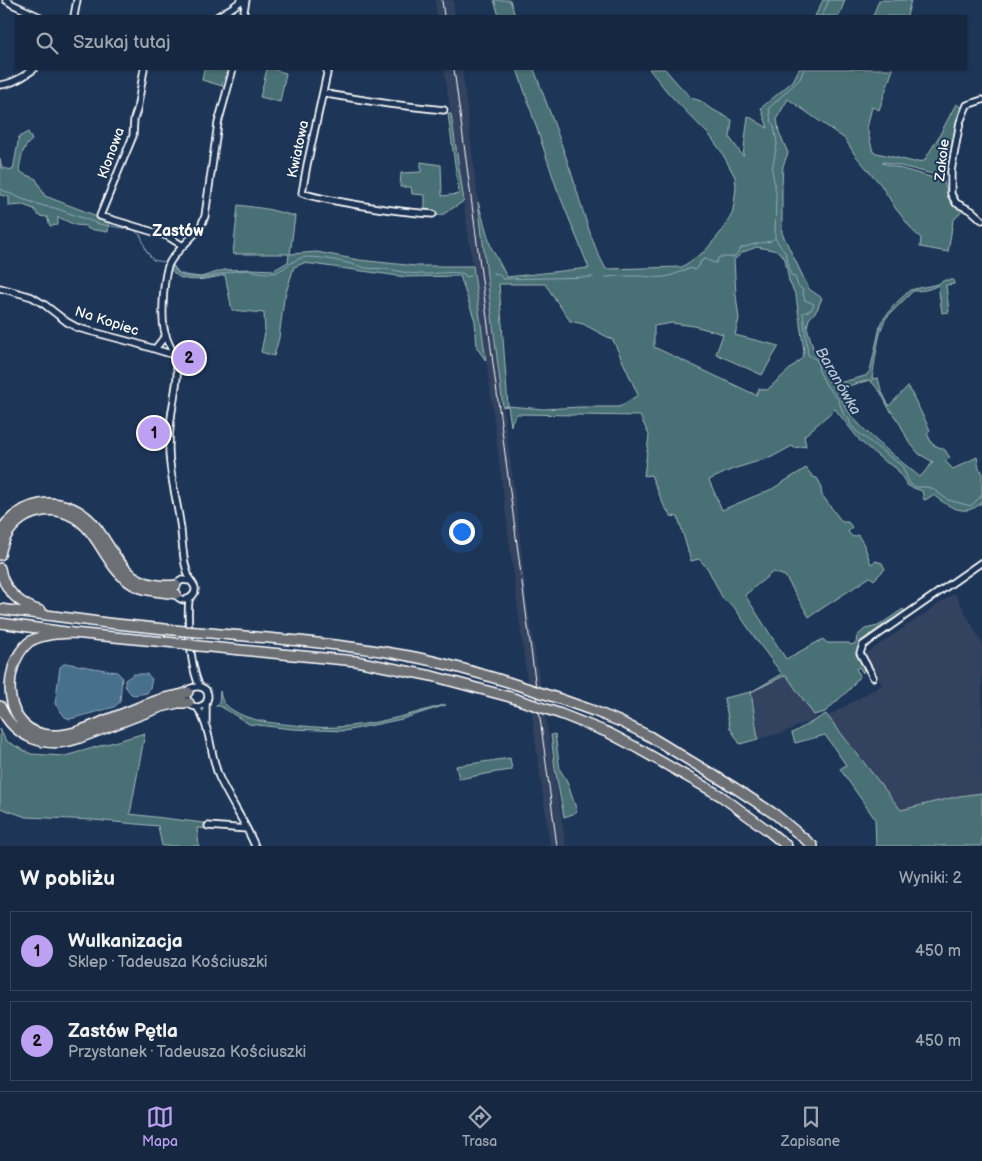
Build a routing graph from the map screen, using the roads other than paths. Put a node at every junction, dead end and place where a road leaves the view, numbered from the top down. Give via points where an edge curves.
1 (6, 0) edge
2 (76, 0) edge
3 (242, 0) edge
4 (246, 0) edge
5 (233, 8) junction
6 (244, 14) edge
7 (36, 15) edge
8 (74, 15) edge
9 (220, 15) edge
10 (32, 70) edge
11 (144, 70) edge
12 (233, 70) edge
13 (328, 70) edge
14 (0, 85) edge
15 (323, 92) junction
16 (982, 100) edge
17 (444, 110) dead end
18 (433, 214) dead end
19 (982, 220) edge
20 (183, 246) junction
21 (0, 288) edge
22 (166, 336) junction
23 (155, 349) junction
24 (174, 355) junction
25 (0, 532) edge
26 (0, 555) edge
27 (982, 562) edge
28 (185, 565) junction
29 (0, 568) edge
30 (190, 581) junction
31 (181, 591) junction
32 (0, 609) edge
33 (62, 618) junction
34 (0, 623) edge
35 (73, 633) junction
36 (194, 674) junction
37 (873, 677) dead end
38 (200, 687) junction
39 (190, 690) junction
40 (206, 703) junction
41 (193, 705) junction
42 (0, 706) edge
43 (206, 725) junction
44 (208, 826) dead end
45 (247, 829) junction
46 (255, 846) edge
47 (787, 846) edge
48 (813, 846) edge

1 - 7 street
2 - 8 street
3 - 5 street
4 - 6 street
5 - 6 street
5 - 9 street
10 - 14 street via 6,85
11 - 20 street, Klonowa via 133,136 100,216 167,236
12 - 20 street via 218,123 205,216 201,226
13 - 15 street, Kwiatowa
15 - 17 street
15 - 18 street, Kwiatowa via 302,193 376,208
16 - 19 street, Zakole via 967,105 960,122 950,181 951,194 956,202 972,210
20 - 22 street via 171,260 166,274
21 - 23 street, Na Kopiec via 32,297 78,328
22 - 23 street
22 - 24 street
23 - 24 street, Na Kopiec
24 - 28 street via 177,382 169,449
25 - 31 highway via 10,519 27,508 49,503 63,505 89,518 132,575
26 - 31 highway via 4,541 17,523 31,514 56,511 72,516 87,527 115,568 130,583 145,590
27 - 37 street via 863,644 860,653
28 - 30 street
28 - 31 street
29 - 33 highway via 3,581 19,601
30 - 31 street
30 - 31 street via 194,585 193,595
31 - 36 street via 187,613
32 - 33 highway
33 - 48 highway, bridge via 372,650 435,661 508,682 612,718 649,736 736,788
34 - 35 highway
35 - 39 highway via 33,640 17,651 8,665 4,681 6,701 14,717 30,730 48,735 68,734
35 - 47 highway, bridge via 366,663 432,676 510,697 609,733 639,749 721,796
36 - 38 street
36 - 39 street
38 - 39 street
38 - 40 street via 207,695
39 - 41 street via 187,699
40 - 41 street via 201,707
40 - 43 street
41 - 42 highway via 178,703 161,707 77,739 54,743 38,741 18,730
41 - 43 street
43 - 45 street via 220,777
44 - 45 street
45 - 46 street

